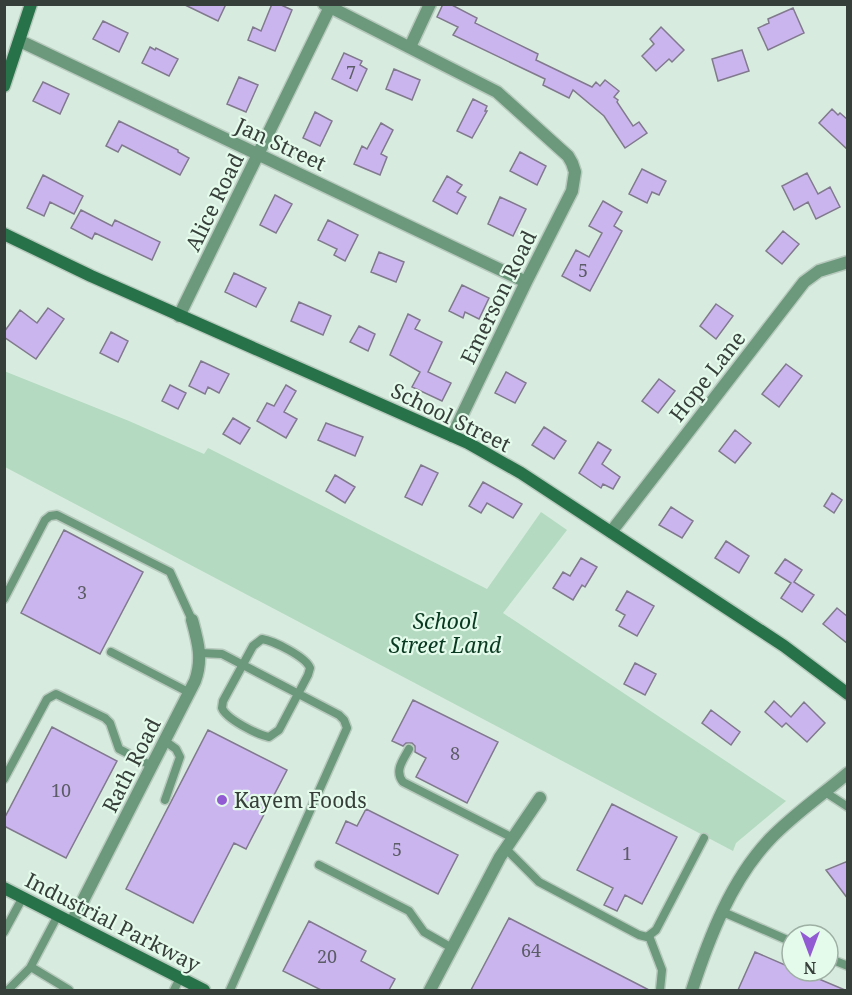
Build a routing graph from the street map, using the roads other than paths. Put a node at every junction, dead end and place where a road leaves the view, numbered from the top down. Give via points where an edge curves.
1 (31, 4) edge
2 (430, 4) edge
3 (327, 6) edge
4 (20, 41) junction
5 (410, 47) junction
6 (4, 86) edge
7 (259, 156) junction
8 (4, 234) edge
9 (848, 262) edge
10 (526, 282) junction
11 (179, 316) junction
12 (452, 436) junction
13 (611, 532) junction
14 (4, 598) edge
15 (192, 620) joint
16 (111, 652) dead end
17 (200, 653) junction
18 (243, 664) junction
19 (190, 693) junction
20 (298, 694) junction
21 (848, 694) edge
22 (165, 741) junction
23 (409, 749) dead end
24 (152, 766) junction
25 (848, 773) edge
26 (4, 779) edge
27 (825, 792) junction
28 (540, 798) dead end
29 (165, 800) dead end
30 (848, 807) edge
31 (704, 838) dead end
32 (509, 843) junction
33 (319, 865) dead end
34 (4, 888) edge
35 (23, 897) junction
36 (723, 912) junction
37 (58, 915) junction
38 (72, 922) junction
39 (4, 932) edge
40 (649, 936) junction
41 (780, 937) edge
42 (452, 948) junction
43 (31, 967) junction
44 (180, 978) junction
45 (8, 990) edge
46 (69, 990) edge
47 (174, 990) edge
48 (204, 990) edge
49 (231, 990) edge
50 (430, 990) edge
51 (660, 990) edge
52 (694, 990) edge

1 - 4 street
2 - 5 street
3 - 5 street
3 - 7 street, Alice Road
4 - 6 street
4 - 7 street, Jan Street
5 - 10 street, Emerson Road via 502,96 572,163 575,175 570,197
7 - 10 street, Jan Street
7 - 11 street, Alice Road
8 - 11 street, School Street
9 - 13 street, Hope Lane via 819,271 804,282
10 - 12 street, Emerson Road
11 - 12 street, School Street
12 - 13 street, School Street via 521,473
13 - 21 street, School Street via 784,646
14 - 15 lane via 45,520 58,515 170,572
15 - 17 street, Rath Road
16 - 19 lane
17 - 18 lane via 220,653
17 - 19 street, Rath Road
18 - 20 lane
18 - 20 lane via 254,644 262,639 303,659 310,670
18 - 20 lane via 223,701 226,716 267,737 276,734
19 - 22 street, Rath Road
20 - 49 lane via 340,716 346,730
22 - 24 street, Rath Road
22 - 29 lane via 180,757
23 - 32 lane via 398,772 403,782
24 - 26 lane via 118,749 105,718 56,694 47,699
24 - 38 street, Rath Road
25 - 27 street
27 - 30 lane
27 - 36 street via 770,839 750,864
28 - 32 street
31 - 40 lane via 655,932
32 - 40 lane via 539,882 639,935
32 - 42 street
33 - 42 lane via 406,910 424,932
34 - 35 street, Industrial Parkway
35 - 37 street, Industrial Parkway
35 - 39 lane
36 - 41 lane
36 - 52 street
37 - 38 street, Industrial Parkway
37 - 43 lane
38 - 44 street, Industrial Parkway
40 - 51 lane via 662,970
42 - 50 street
43 - 45 lane
43 - 46 lane
44 - 47 lane
44 - 48 street, Industrial Parkway

